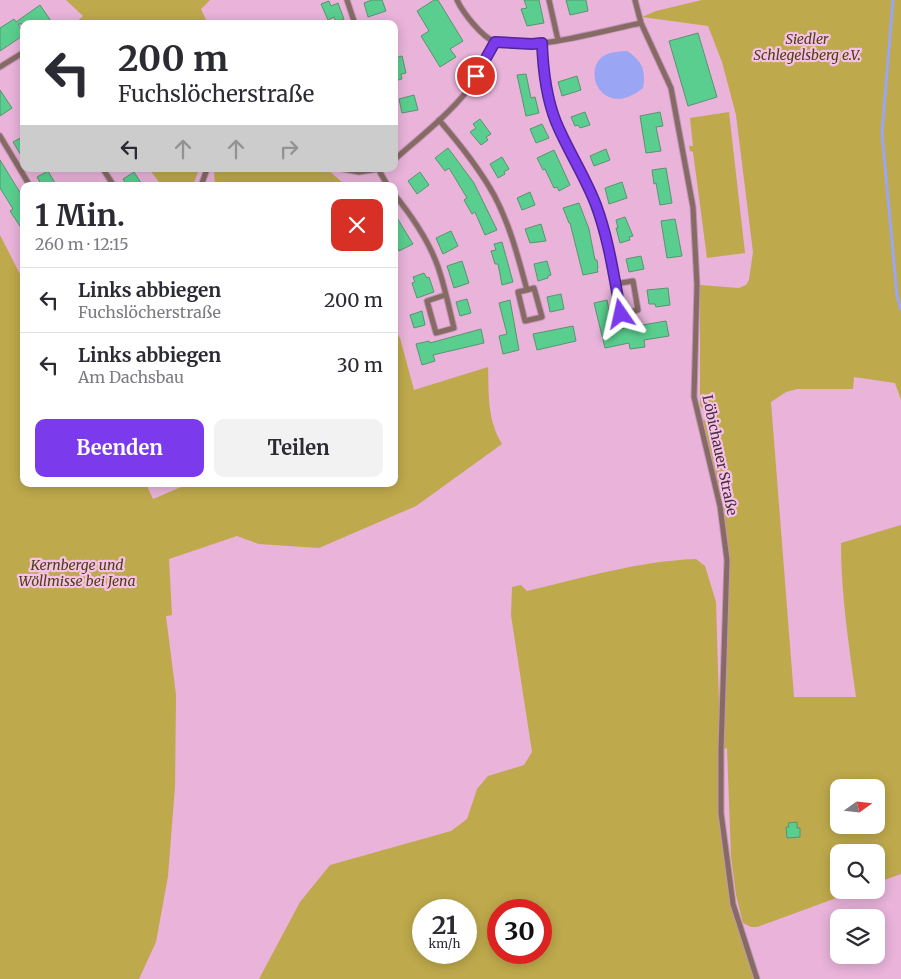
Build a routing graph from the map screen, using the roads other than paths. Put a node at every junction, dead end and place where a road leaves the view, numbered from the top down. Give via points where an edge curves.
1 (347, 0) edge
2 (457, 0) edge
3 (549, 0) edge
4 (635, 0) edge
5 (354, 20) edge
6 (641, 23) junction
7 (558, 40) junction
8 (495, 42) junction
9 (542, 43) junction
10 (20, 54) edge
11 (0, 66) edge
12 (439, 120) junction
13 (0, 136) edge
14 (398, 156) edge
15 (20, 169) edge
16 (398, 200) edge
17 (616, 284) junction
18 (526, 290) junction
19 (445, 295) junction
20 (757, 979) edge

1 - 5 street
2 - 8 street via 473,24
3 - 7 street
4 - 6 street, Löbichauer Straße
6 - 7 street
6 - 20 street, Löbichauer Straße via 672,88 693,206 697,285 694,397 720,506 727,560 721,813 733,904
7 - 9 street
8 - 9 street
8 - 12 street via 468,88
9 - 17 street via 550,104 596,207
10 - 11 street
12 - 14 street
12 - 18 street via 494,195 508,224
13 - 15 street
16 - 19 street via 438,266
17 - 17 street via 621,314 638,310 632,280
18 - 18 street via 534,288 542,318 525,322 518,292
19 - 19 street via 454,328 436,333 427,301

